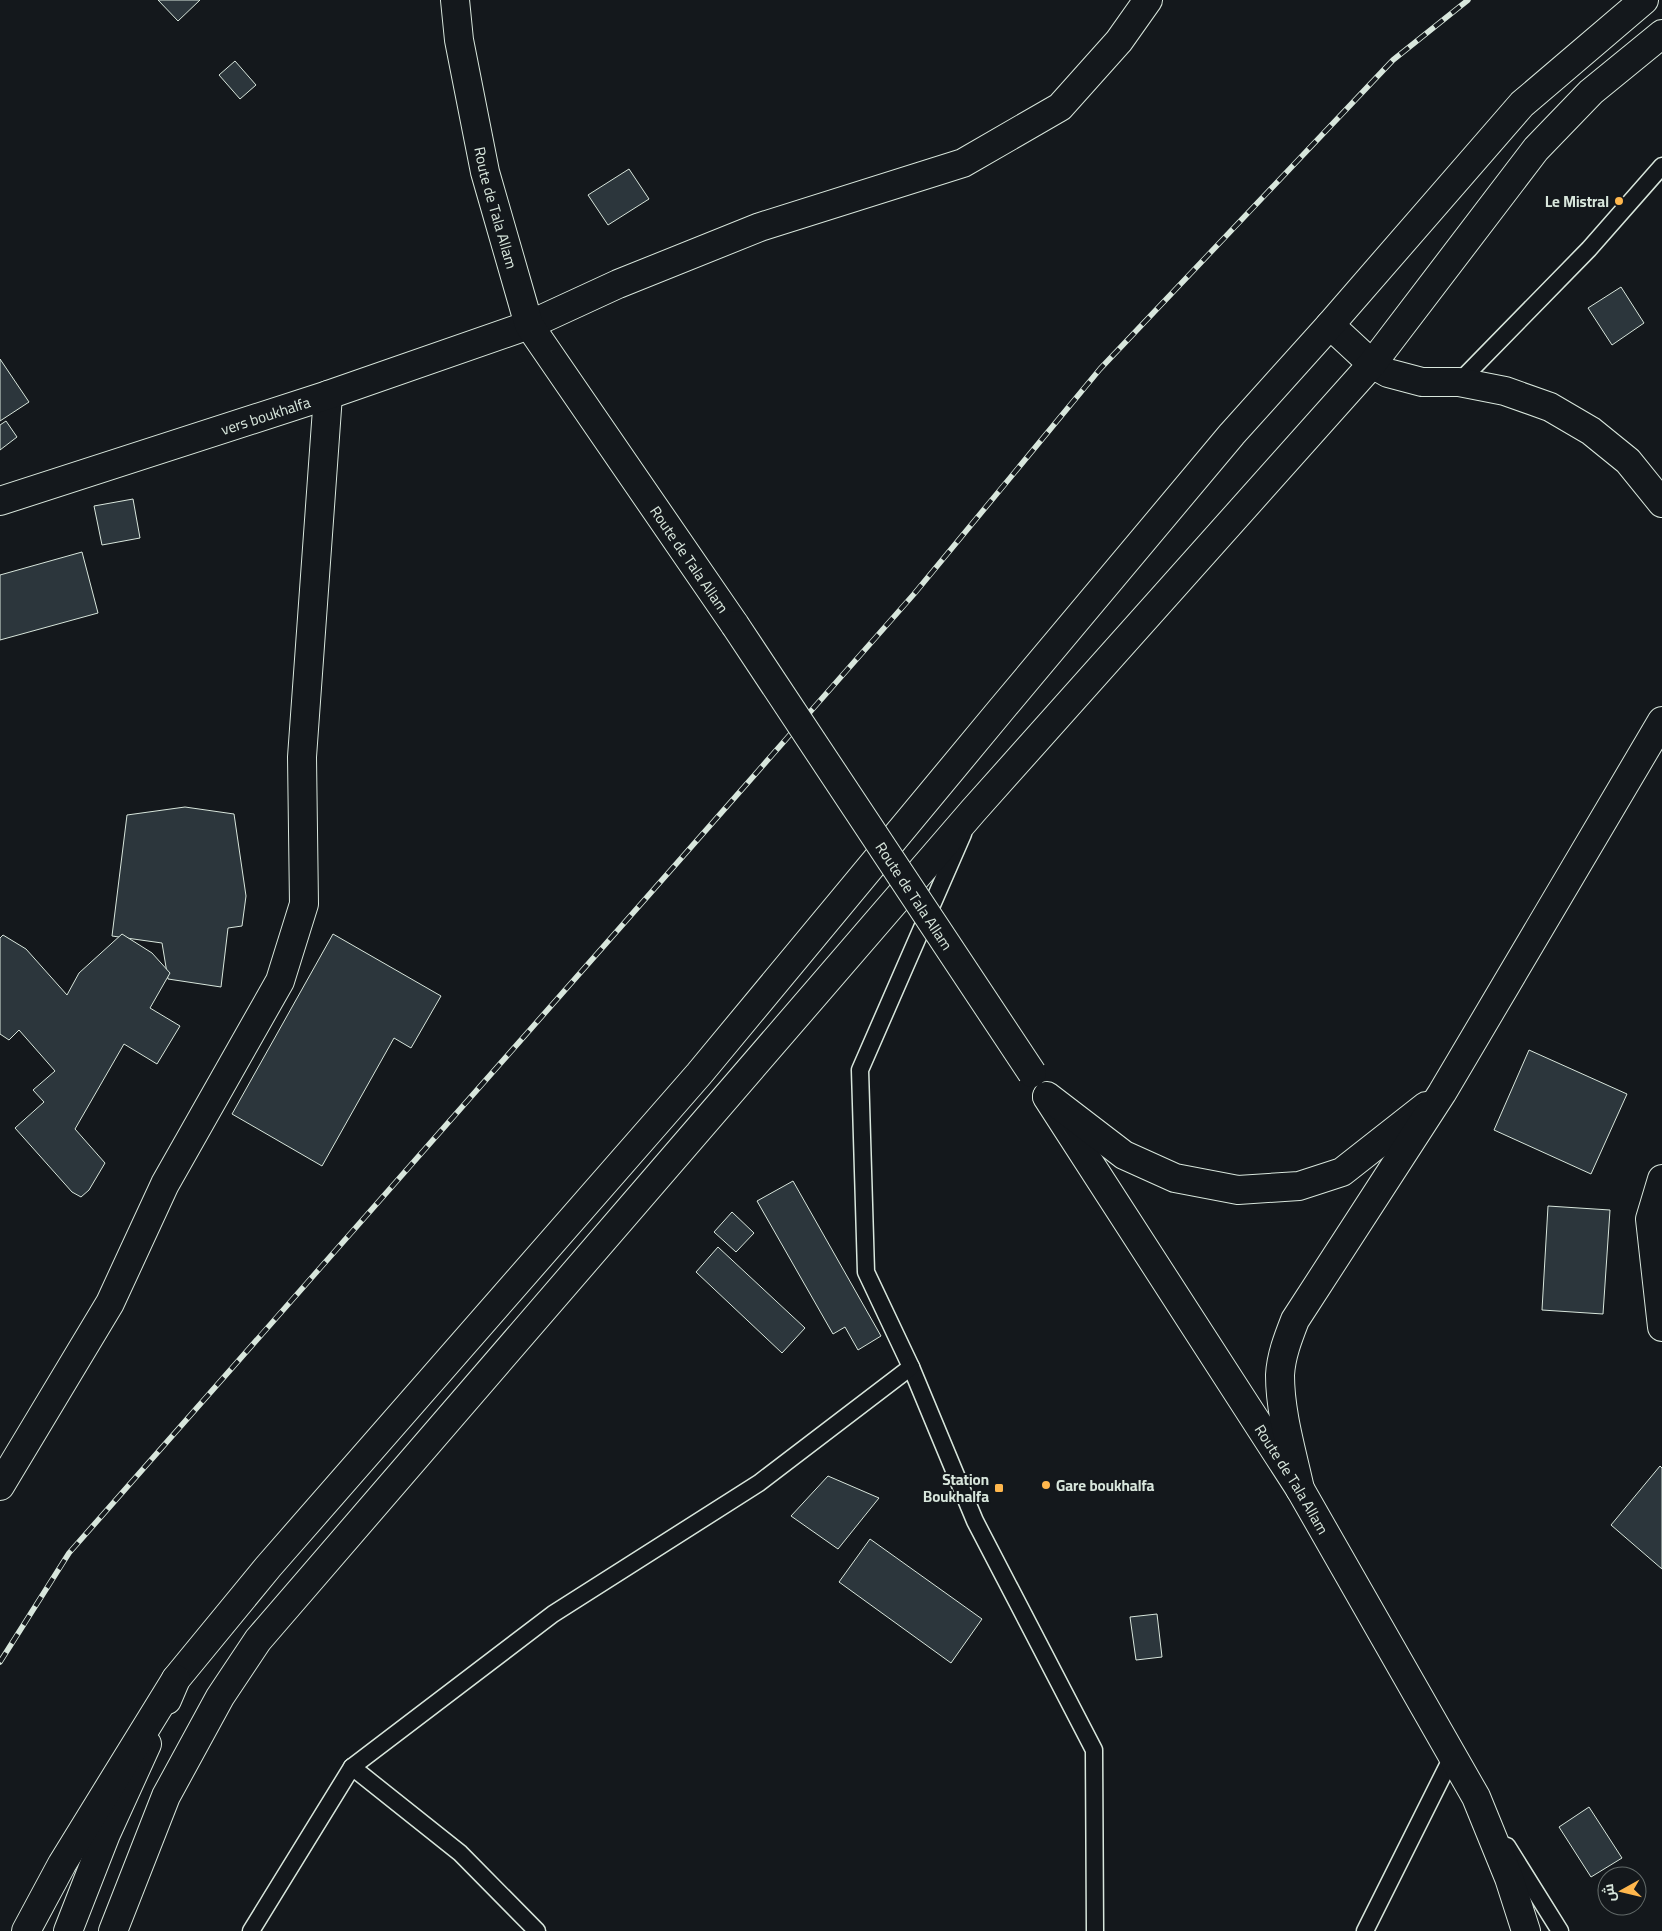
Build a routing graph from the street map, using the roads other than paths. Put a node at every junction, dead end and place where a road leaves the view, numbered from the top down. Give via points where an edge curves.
1 (455, 0) edge
2 (1148, 0) edge
3 (1644, 0) edge
4 (1662, 34) edge
5 (1662, 166) edge
6 (529, 325) junction
7 (1330, 325) junction
8 (1372, 364) junction
9 (1459, 382) junction
10 (328, 395) junction
11 (0, 501) edge
12 (1662, 503) edge
13 (1661, 727) edge
14 (973, 811) junction
15 (1442, 1093) junction
16 (1047, 1096) junction
17 (1662, 1179) edge
18 (1662, 1327) edge
19 (910, 1367) junction
20 (0, 1486) edge
21 (1300, 1489) junction
22 (176, 1679) junction
23 (1453, 1756) junction
24 (352, 1767) junction
25 (1476, 1797) junction
26 (1509, 1878) junction
27 (26, 1931) edge
28 (68, 1931) edge
29 (113, 1931) edge
30 (251, 1931) edge
31 (537, 1931) edge
32 (1095, 1931) edge
33 (1365, 1931) edge
34 (1513, 1931) edge
35 (1526, 1931) edge
36 (1560, 1931) edge

1 - 6 main road, Route de Tala Allam via 459,40 485,172
2 - 6 main road, vers boukhalfa via 1119,41 1060,107 963,163 760,227 618,284
3 - 7 main road via 1522,104
4 - 8 main road via 1591,92 1536,149
5 - 9 lane via 1589,249
6 - 10 main road, vers boukhalfa
6 - 16 main road, Route de Tala Allam, bridge via 735,625
7 - 8 main road
7 - 22 main road via 1232,434 699,1074 268,1568
8 - 9 main road via 1388,373 1422,382
8 - 14 main road
9 - 12 main road via 1505,391 1550,407 1583,426 1628,461
10 - 11 main road, vers boukhalfa
10 - 20 main road via 302,757 304,904 280,981 165,1184 110,1303
13 - 15 main road
14 - 19 lane via 860,1070 866,1272
14 - 29 main road via 258,1640 220,1697 166,1796
15 - 16 main road via 1342,1172 1299,1186 1238,1190 1175,1178 1124,1155
15 - 21 main road via 1295,1320 1285,1346 1280,1374 1282,1403
16 - 21 main road, Route de Tala Allam
17 - 18 main road via 1650,1218
19 - 24 lane via 759,1483 553,1614
19 - 32 lane via 975,1521 1094,1750
21 - 23 main road, Route de Tala Allam
22 - 27 main road via 62,1864
22 - 28 main road via 106,1834
23 - 25 main road, Route de Tala Allam
23 - 33 lane
24 - 30 lane
24 - 31 lane via 460,1853
25 - 26 main road, Route de Tala Allam
25 - 36 lane
26 - 34 main road
26 - 35 main road

